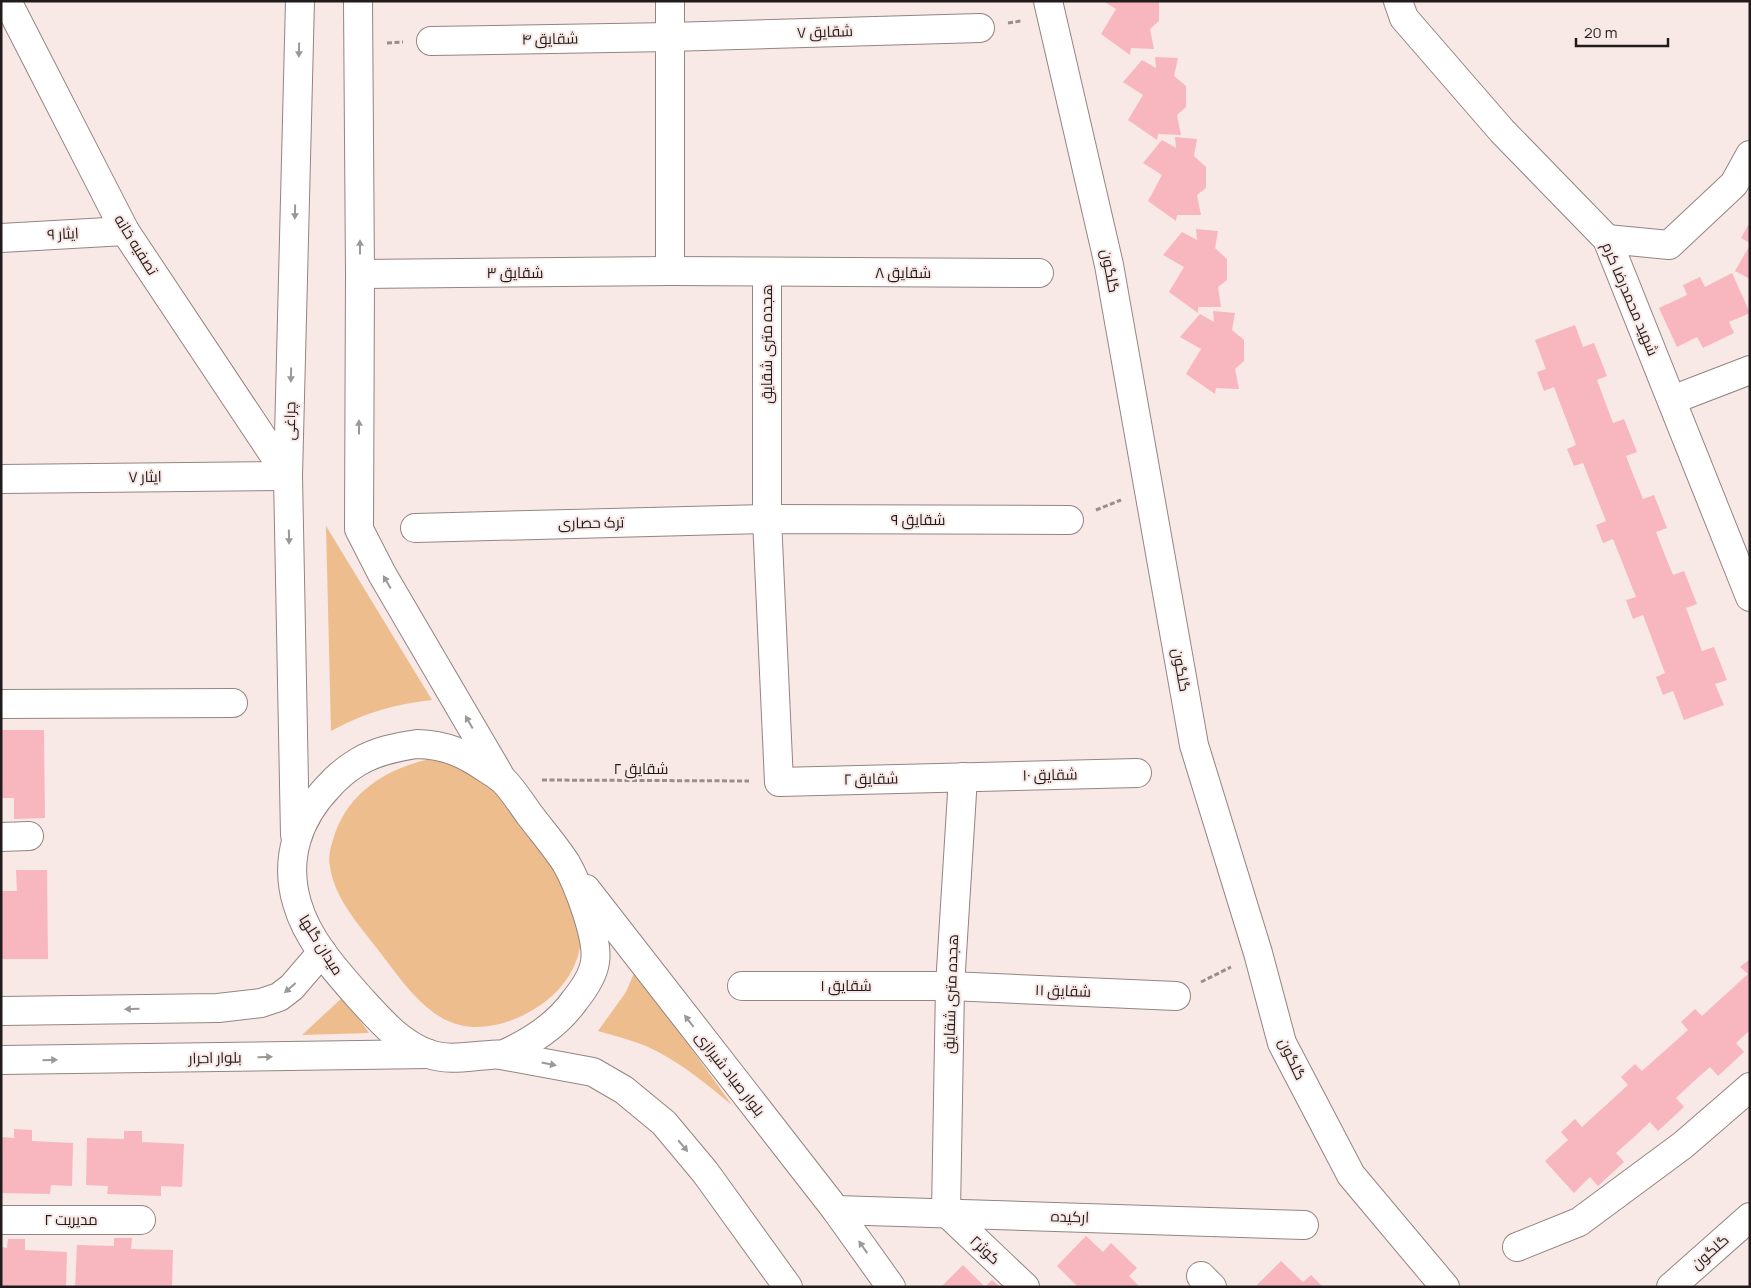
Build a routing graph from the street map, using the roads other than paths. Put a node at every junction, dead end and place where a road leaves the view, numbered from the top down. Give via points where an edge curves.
1 (7, 1) edge
2 (300, 1) edge
3 (358, 1) edge
4 (670, 1) edge
5 (1398, 1) edge
6 (1050, 9) edge
7 (980, 28) road end
8 (670, 37) junction
9 (431, 41) road end
10 (1750, 155) edge
11 (125, 231) junction
12 (1, 238) edge
13 (1607, 238) junction
14 (670, 271) junction
15 (767, 272) junction
16 (1039, 273) dead end
17 (360, 274) junction
18 (1750, 370) edge
19 (1672, 400) junction
20 (288, 476) junction
21 (1, 479) edge
22 (767, 519) junction
23 (1068, 520) road end
24 (415, 528) dead end
25 (1750, 597) edge
26 (233, 703) dead end
27 (1, 704) edge
28 (1137, 773) dead end
29 (963, 777) junction
30 (502, 780) junction
31 (779, 782) joint
32 (29, 836) dead end
33 (1, 837) edge
34 (295, 840) junction
35 (567, 865) junction
36 (322, 952) junction
37 (742, 986) dead end
38 (950, 986) junction
39 (1176, 996) road end
40 (1, 1010) edge
41 (429, 1054) junction
42 (501, 1055) junction
43 (1, 1060) edge
44 (1750, 1087) edge
45 (836, 1210) junction
46 (946, 1212) junction
47 (1750, 1217) edge
48 (1, 1220) edge
49 (142, 1220) dead end
50 (1304, 1225) dead end
51 (1517, 1247) dead end
52 (788, 1287) edge
53 (891, 1287) edge
54 (1025, 1287) edge
55 (1446, 1287) edge
56 (1671, 1287) edge

1 - 11 street, تصفیه خانه
2 -> 20 street, چراغی
17 -> 3 street
4 - 8 street
5 - 13 street, شهید محمدرضا کرم via 1404,18 1502,131
6 - 55 street, گلگون via 1109,264 1194,745 1258,952 1282,1043 1351,1175
7 - 8 street, شقایق ۷
8 - 9 street, شقایق ۴
8 - 14 street
10 - 13 street via 1734,184 1669,245
11 - 12 street, ایثار ۹
11 - 20 street, تصفیه خانه
13 - 19 street, شهید محمدرضا کرم
14 - 15 street, هجده متری شقایق
14 - 17 street, شقایق ۳
15 - 16 street, شقایق ۸
15 - 22 street, هجده متری شقایق
30 -> 17 street via 359,529
18 - 19 street
19 - 25 street, شهید محمدرضا کرم
20 - 21 street, ایثار ۷
20 -> 34 street, چراغی
22 - 23 street, شقایق ۹
22 - 24 street, ترک حصاری
22 - 31 street, هجده متری شقایق
26 - 27 street
28 - 29 street, شقایق ۱۰
29 - 31 street, ۲ شقایق
29 - 38 street, هجده متری شقایق
30 - 34 street, میدان گلها via 476,761 437,745 417,744 379,752 336,778 316,799
30 - 35 street, میدان گلها
32 - 33 street
34 - 36 street, میدان گلها via 291,864 296,901
35 - 42 street, میدان گلها via 594,935 595,962 584,987 562,1016 528,1041
45 -> 35 street, بلوار صیاد شیرازی
36 -> 40 street via 292,987 279,997 261,1003 218,1008
36 - 41 street, میدان گلها via 384,1025
37 - 38 street, شقایق ۱
38 - 39 street, شقایق ۱۱
38 - 46 street, هجده متری شقایق
41 - 42 street, میدان گلها via 450,1058
43 -> 41 street, بلوار احرار
42 -> 52 street via 593,1072 624,1090 664,1123 705,1172
44 - 51 street via 1683,1146 1579,1222
45 - 46 street, ارکیده
53 -> 45 street, بلوار صیاد شیرازی
46 - 50 street, ارکیده
46 - 54 street, کوثر۲
47 - 56 street, گلگون
48 - 49 street, مدیریت ۲

